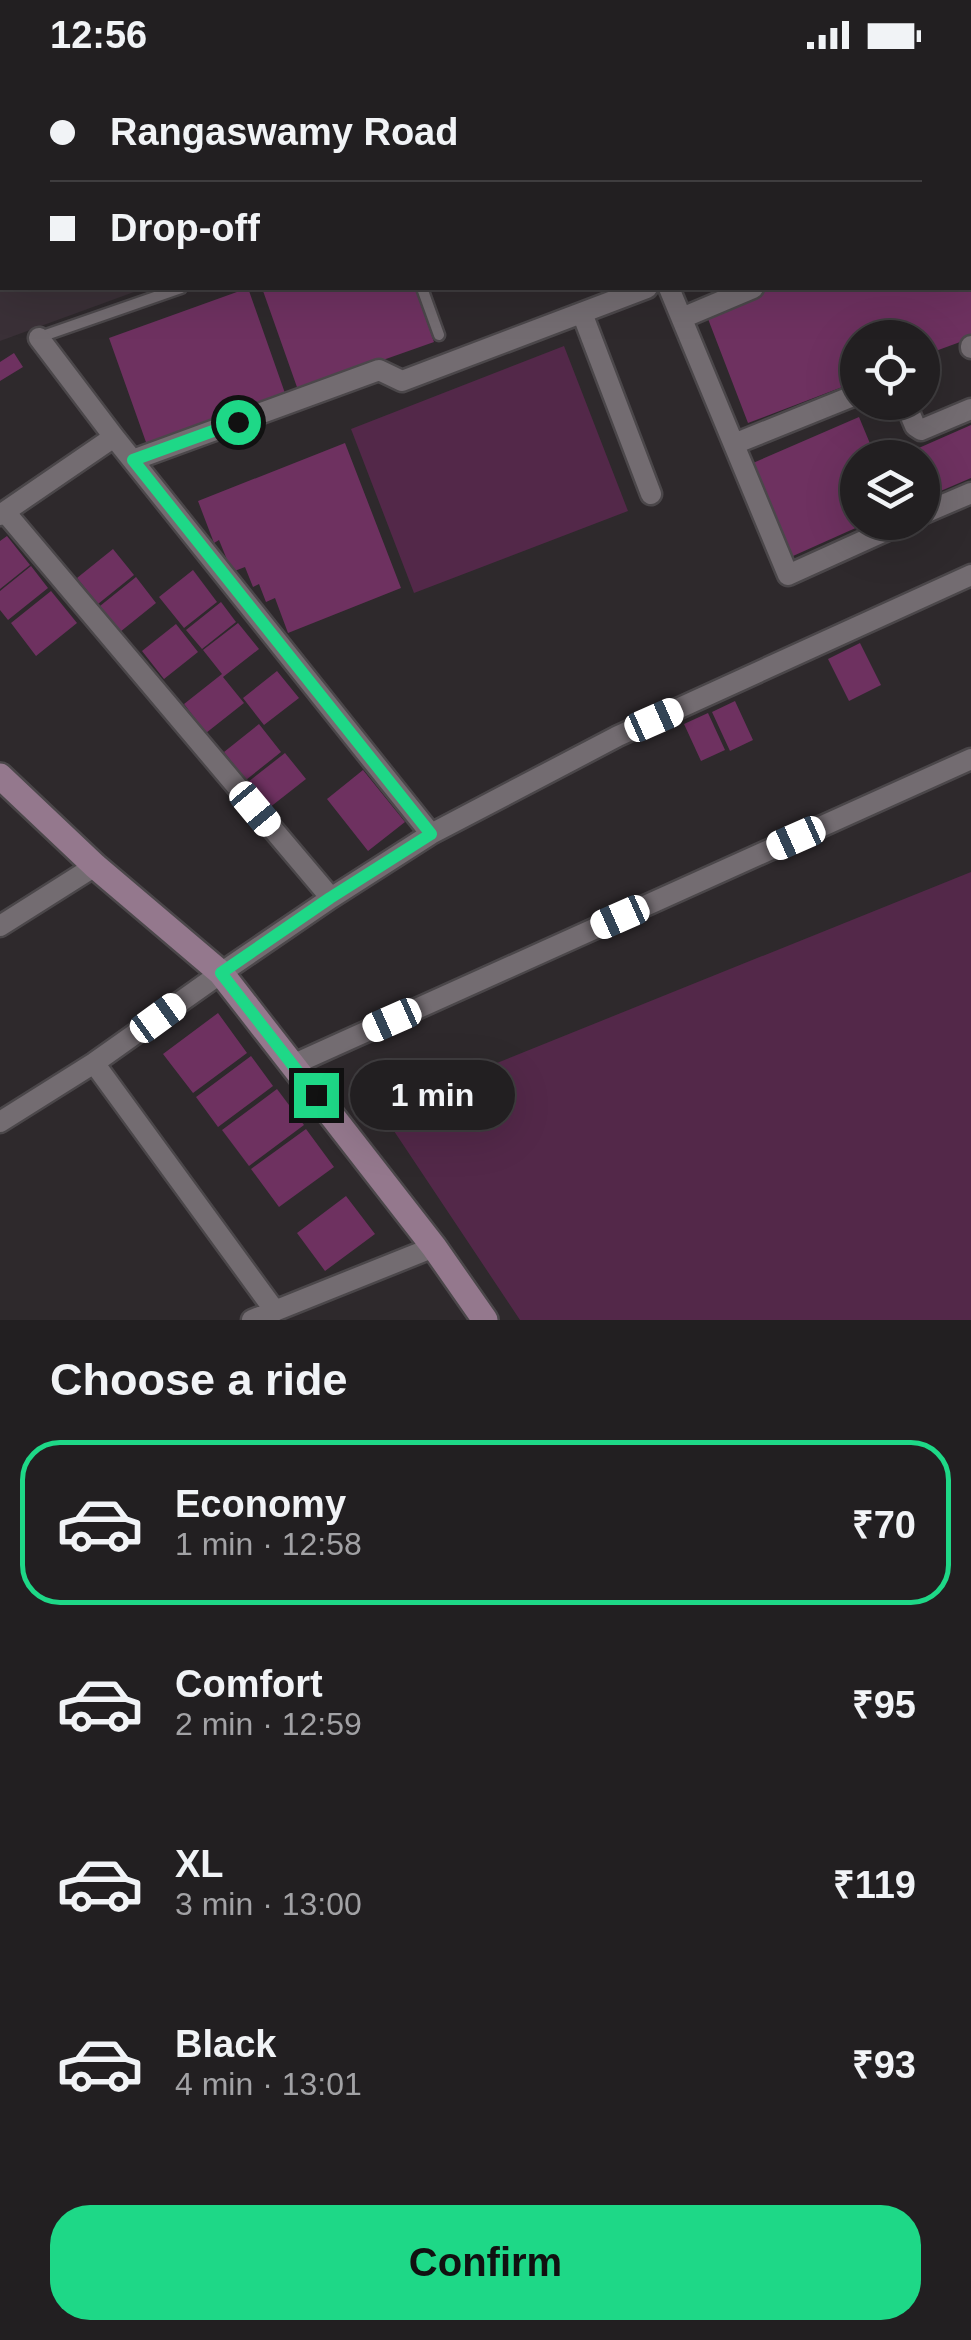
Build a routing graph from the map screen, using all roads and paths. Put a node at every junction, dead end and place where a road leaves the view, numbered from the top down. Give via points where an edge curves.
1 (175, 290) edge
2 (423, 290) edge
3 (641, 290) edge
4 (670, 290) edge
5 (748, 290) edge
6 (582, 312) junction
7 (682, 318) junction
8 (439, 335) dead end
9 (39, 338) joint
10 (840, 401) edge
11 (971, 409) edge
12 (913, 420) edge
13 (114, 437) junction
14 (734, 444) junction
15 (133, 460) junction
16 (971, 493) edge
17 (651, 494) dead end
18 (940, 506) edge
19 (2, 514) edge
20 (865, 540) edge
21 (971, 575) edge
22 (971, 759) edge
23 (0, 776) edge
24 (431, 834) junction
25 (95, 866) junction
26 (330, 898) junction
27 (0, 926) edge
28 (221, 973) junction
29 (94, 1063) junction
30 (292, 1064) junction
31 (0, 1122) edge
32 (434, 1247) junction
33 (275, 1311) junction
34 (252, 1320) edge
35 (485, 1320) edge

1 - 9 lane
2 - 8 lane
3 - 6 street
4 - 7 street
5 - 7 street
6 - 15 street via 402,381 378,370
6 - 17 street
7 - 14 street
9 - 13 street
10 - 14 street
11 - 12 street via 921,430
13 - 15 street
13 - 19 street
14 - 20 street via 788,575
15 - 24 street
16 - 18 street
19 - 26 street
21 - 24 street via 618,736
22 - 30 street
23 - 25 street
24 - 26 street
25 - 27 street
25 - 28 street
26 - 28 street
28 - 29 street
28 - 30 street
29 - 31 street
29 - 33 street
30 - 32 street
32 - 33 street
32 - 35 street
33 - 34 street

